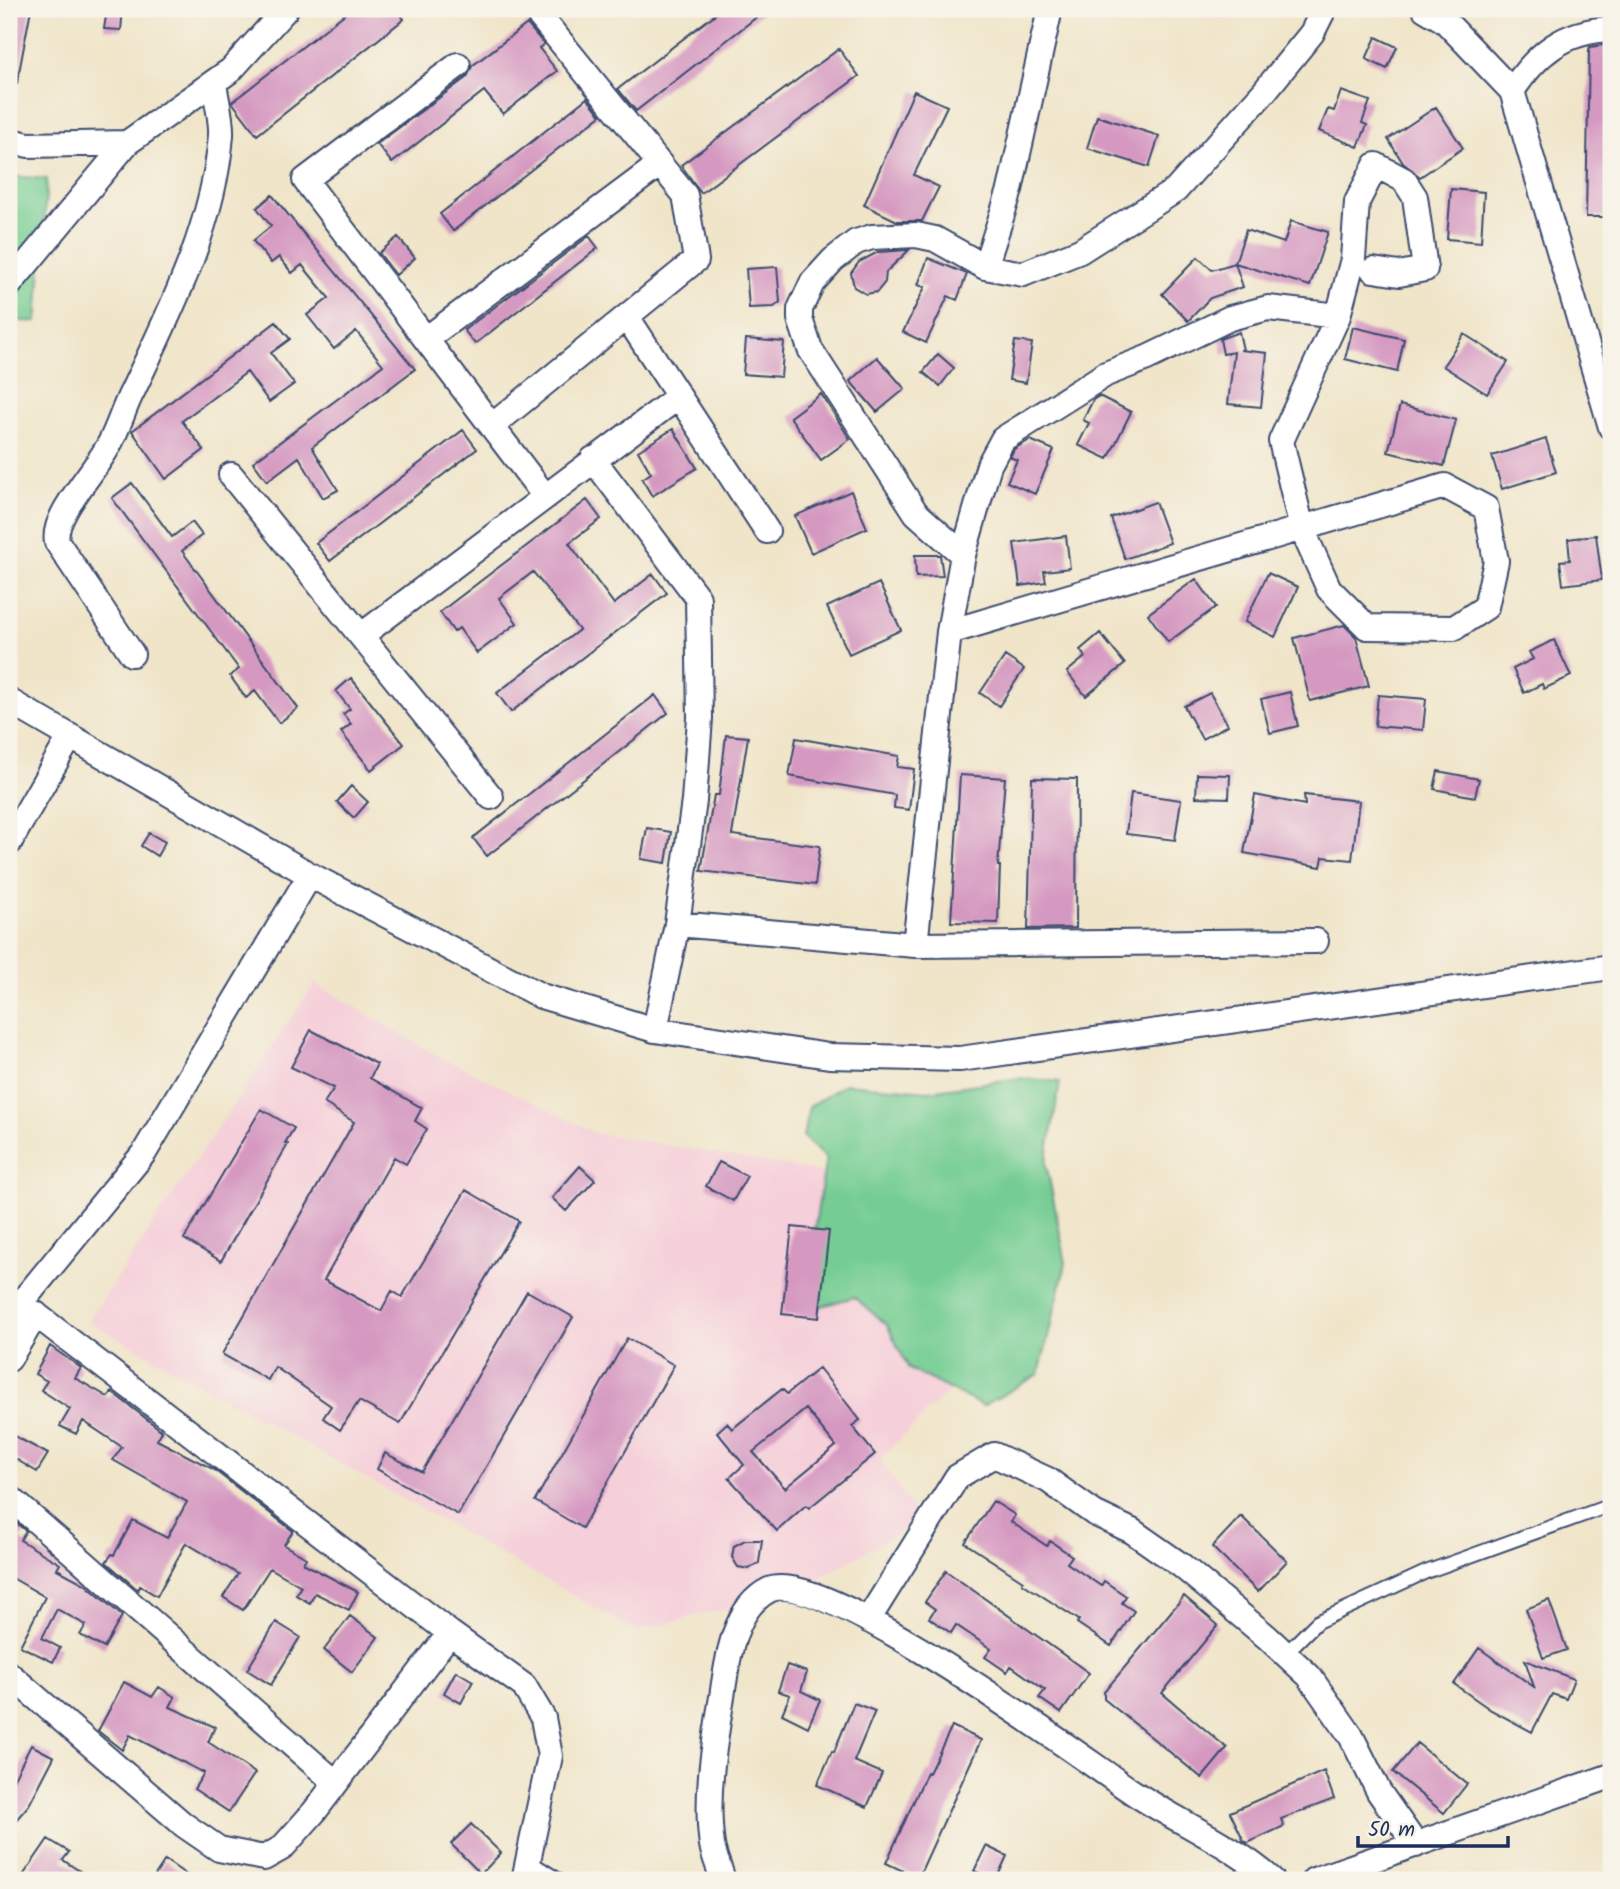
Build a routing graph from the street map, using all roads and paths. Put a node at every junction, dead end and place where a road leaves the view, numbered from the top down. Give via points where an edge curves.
1 (286, 9) edge
2 (534, 9) edge
3 (1050, 9) edge
4 (1324, 9) edge
5 (1425, 9) edge
6 (1611, 29) edge
7 (458, 65) dead end
8 (214, 83) junction
9 (1512, 90) junction
10 (9, 140) edge
11 (127, 143) junction
12 (660, 164) junction
13 (985, 267) junction
14 (1373, 270) dead end
15 (9, 285) edge
16 (1338, 316) junction
17 (627, 317) junction
18 (426, 339) junction
19 (678, 397) junction
20 (492, 426) junction
21 (1611, 427) edge
22 (593, 459) junction
23 (231, 475) dead end
24 (544, 495) junction
25 (1302, 529) junction
26 (766, 531) dead end
27 (964, 555) junction
28 (949, 632) junction
29 (362, 635) junction
30 (132, 654) dead end
31 (9, 701) edge
32 (70, 737) junction
33 (491, 797) dead end
34 (9, 843) edge
35 (310, 875) junction
36 (677, 924) junction
37 (1316, 941) dead end
38 (915, 945) junction
39 (1611, 967) edge
40 (655, 1030) junction
41 (22, 1310) edge
42 (9, 1359) edge
43 (9, 1497) edge
44 (1611, 1505) edge
45 (867, 1620) junction
46 (450, 1633) junction
47 (1285, 1654) junction
48 (9, 1674) edge
49 (1611, 1776) edge
50 (336, 1783) junction
51 (1416, 1845) junction
52 (527, 1871) edge
53 (559, 1880) edge
54 (723, 1880) edge
55 (1272, 1880) edge
56 (1314, 1880) edge

1 - 8 street
2 - 12 street
3 - 13 street via 1010,190
4 - 13 street via 1312,33 1272,82 1176,190 1052,264 1023,274
5 - 9 street via 1445,21
6 - 9 street via 1593,30 1547,48
7 - 18 street via 305,180
8 - 11 street
8 - 30 street via 221,133 211,190 181,291 111,443 54,530 57,542
9 - 21 street
10 - 11 street via 28,145
11 - 15 street
12 - 17 street via 685,195 696,260
12 - 18 street
13 - 27 street via 935,239 872,237 856,242 833,260 813,283 800,310 810,349 916,513
14 - 16 street via 1399,274 1425,269 1415,197 1405,180 1376,165 1357,202 1353,259
16 - 25 street via 1281,441
16 - 27 street via 1268,308 1230,318 1106,374 1021,426 1003,439 989,466
17 - 19 street
17 - 20 street
18 - 20 street
19 - 22 street
19 - 26 street
20 - 24 street
22 - 24 street
22 - 36 street via 698,598 700,718
23 - 29 street
24 - 29 street
25 - 25 street via 1329,589 1367,627 1454,628 1486,607 1496,561 1486,508 1446,486
25 - 28 street
27 - 28 street
28 - 38 street
29 - 33 street
31 - 32 street
32 - 34 street
32 - 35 street
35 - 40 street via 541,996
35 - 41 street via 144,1153
36 - 38 street
36 - 40 street
37 - 38 street
39 - 40 street via 960,1059 829,1056
41 - 42 street
41 - 46 street
43 - 50 street
44 - 47 lane via 1426,1572 1317,1622
45 - 47 street via 957,1477 994,1455 1048,1480 1094,1513 1132,1531 1182,1566
45 - 54 street via 795,1588 770,1589 748,1606 728,1657 712,1762 712,1845
45 - 55 street via 1024,1715 1135,1793 1250,1861
46 - 50 street
46 - 52 street via 524,1686 543,1718 550,1756
47 - 51 street via 1309,1676 1351,1736 1379,1791
48 - 50 street via 184,1825 219,1849 264,1858 282,1848
49 - 51 street
51 - 56 street
52 - 53 lane

